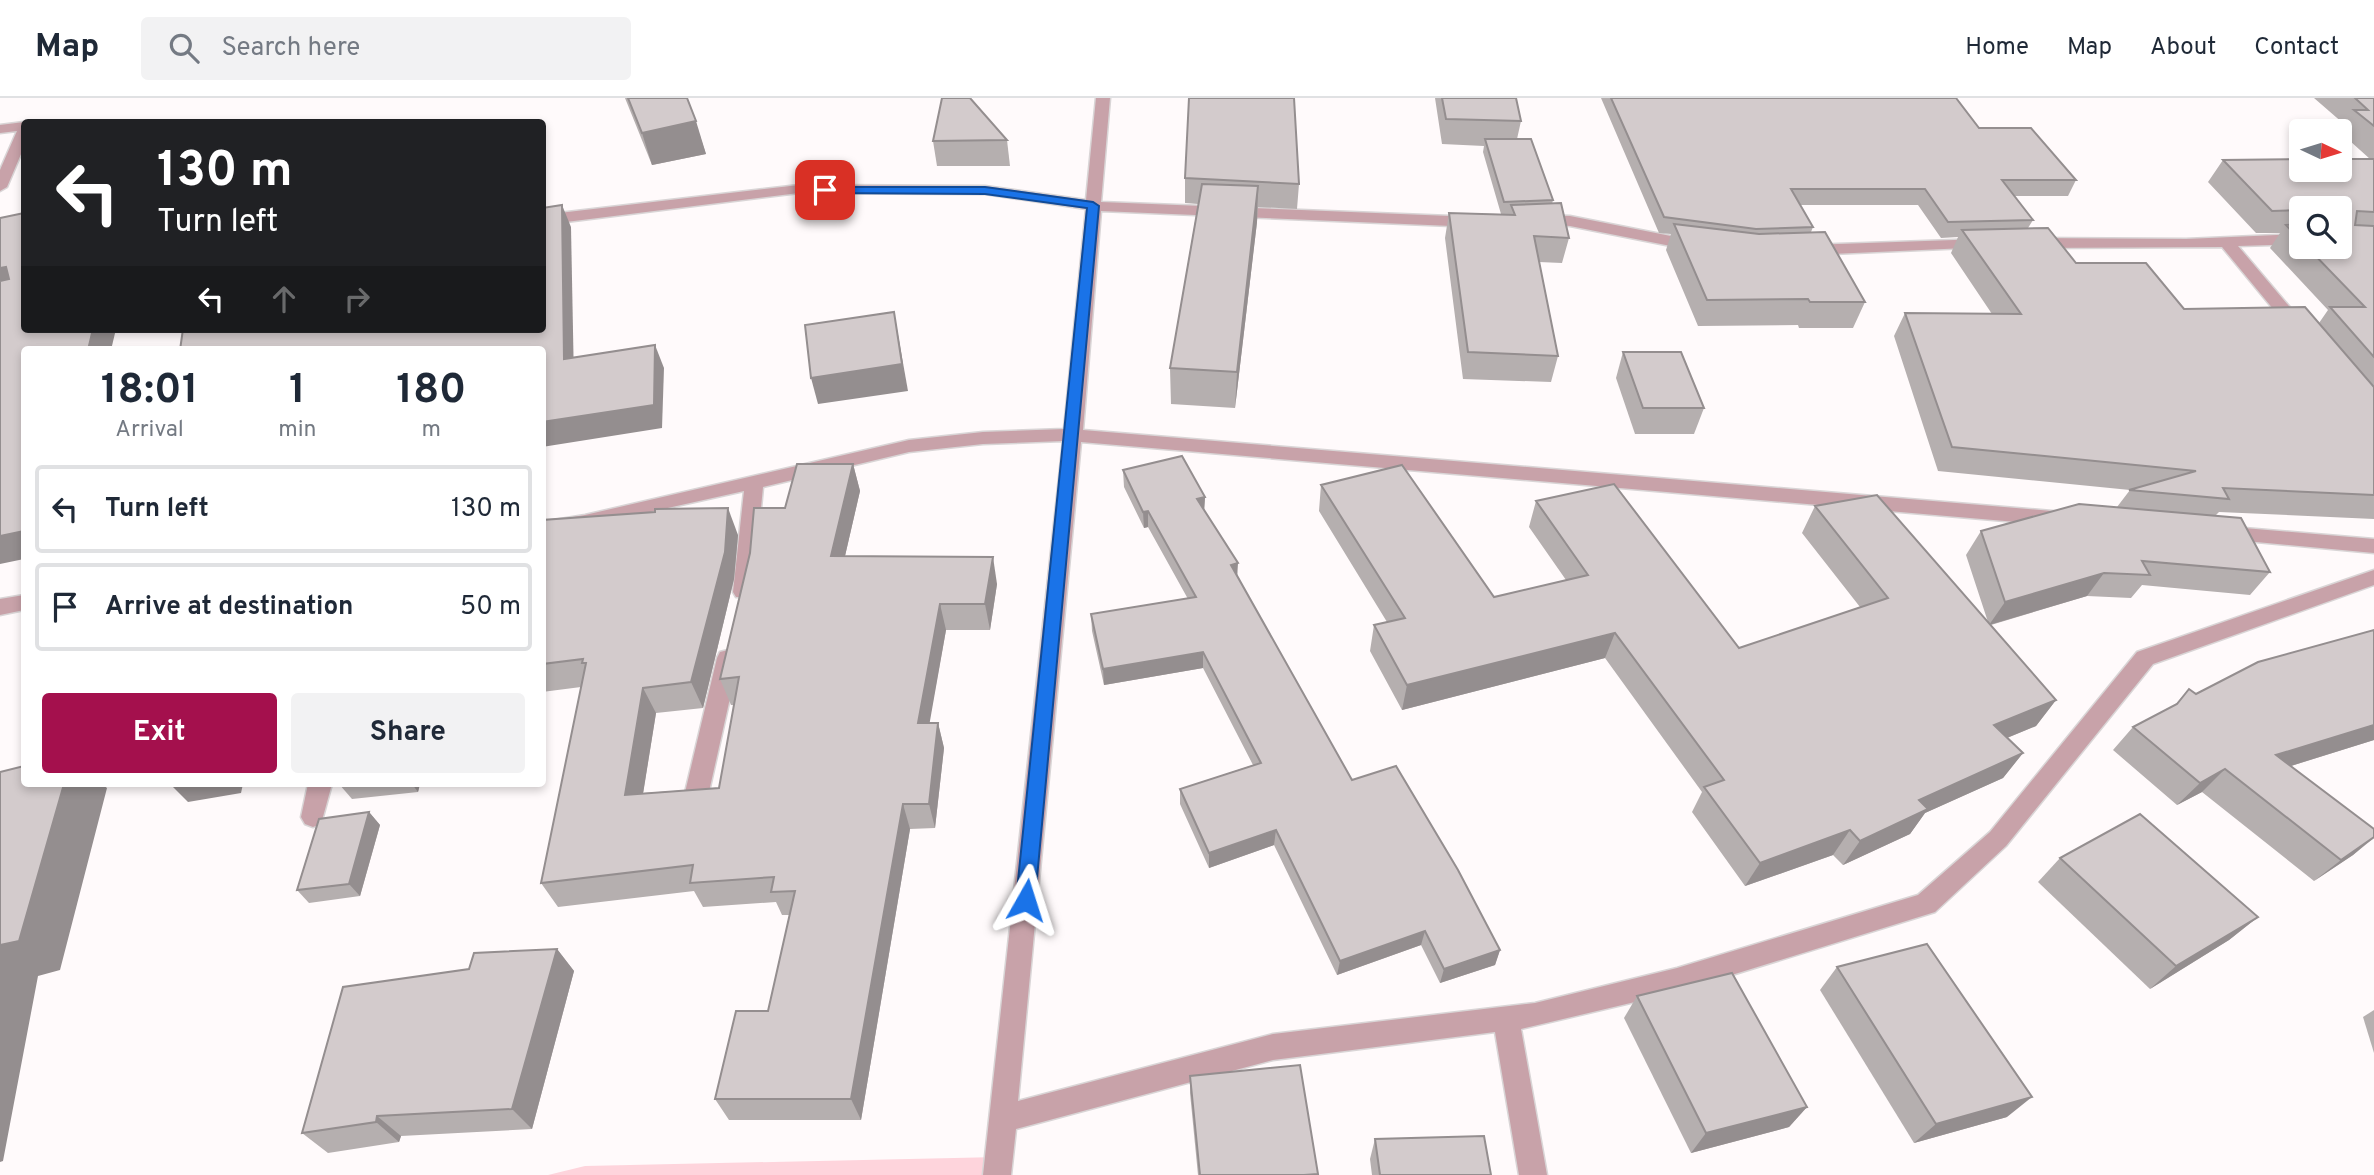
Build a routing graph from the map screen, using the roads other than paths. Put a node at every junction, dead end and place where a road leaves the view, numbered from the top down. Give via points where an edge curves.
1 (1103, 98) edge
2 (21, 126) edge
3 (0, 129) edge
4 (21, 138) edge
5 (0, 187) edge
6 (1093, 206) junction
7 (546, 220) edge
8 (1525, 220) edge
9 (1486, 222) edge
10 (2289, 239) edge
11 (2226, 242) junction
12 (1712, 248) edge
13 (1790, 250) edge
14 (2313, 346) edge
15 (1073, 435) junction
16 (754, 483) junction
17 (2082, 520) edge
18 (546, 527) edge
19 (2207, 531) edge
20 (2374, 546) edge
21 (2374, 577) edge
22 (21, 604) edge
23 (0, 607) edge
24 (319, 787) edge
25 (694, 805) edge
26 (313, 817) dead end
27 (1506, 1018) junction
28 (1003, 1119) junction
29 (997, 1175) edge
30 (1533, 1175) edge

1 - 6 street
2 - 3 street
4 - 5 street
6 - 7 street via 985,190 799,190
6 - 9 street via 1448,224
6 - 15 street
8 - 12 street via 1570,221
10 - 11 street
11 - 13 street
11 - 14 street
15 - 16 street via 909,446
15 - 17 street
15 - 28 street
16 - 18 street
16 - 25 street via 747,579
19 - 20 street
21 - 27 street via 2145,658 1998,839 1926,904 1676,981
22 - 23 street
24 - 26 street
27 - 28 street via 1273,1047
27 - 30 street
28 - 29 street

